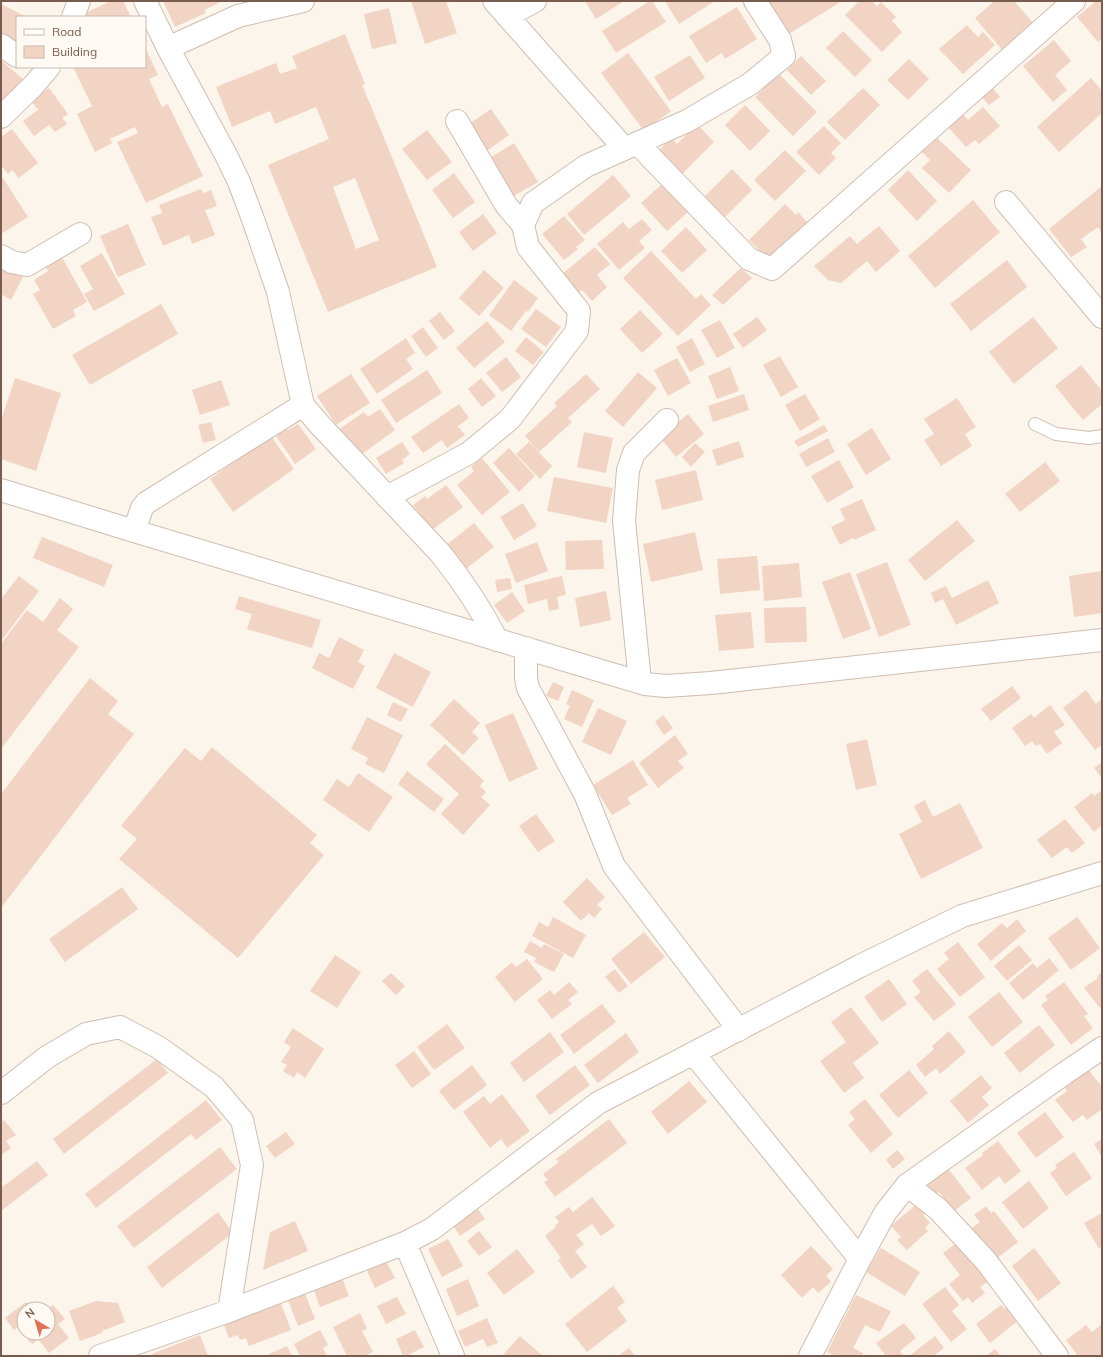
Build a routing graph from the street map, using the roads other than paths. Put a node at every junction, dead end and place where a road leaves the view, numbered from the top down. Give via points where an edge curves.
1 (79, 1) edge
2 (145, 1) edge
3 (303, 1) edge
4 (535, 1) edge
5 (755, 1) edge
6 (1074, 1) edge
7 (501, 8) edge
8 (73, 16) edge
9 (1, 45) edge
10 (168, 48) junction
11 (16, 55) edge
12 (42, 69) edge
13 (1, 117) edge
14 (457, 121) dead end
15 (630, 146) junction
16 (1006, 202) dead end
17 (523, 225) junction
18 (80, 234) dead end
19 (1, 256) edge
20 (1102, 317) edge
21 (303, 405) junction
22 (666, 420) dead end
23 (1034, 424) dead end
24 (1102, 436) edge
25 (1, 490) edge
26 (387, 497) junction
27 (134, 531) junction
28 (497, 640) junction
29 (1102, 640) edge
30 (526, 648) junction
31 (640, 682) junction
32 (1102, 873) edge
33 (739, 1030) junction
34 (1102, 1048) edge
35 (693, 1053) junction
36 (1, 1093) edge
37 (907, 1185) junction
38 (405, 1244) junction
39 (860, 1259) junction
40 (229, 1311) junction
41 (100, 1356) edge
42 (453, 1356) edge
43 (810, 1356) edge
44 (1057, 1356) edge

1 - 8 street
2 - 10 street
3 - 10 street via 238,16
4 - 7 street
5 - 15 street via 780,40 784,56 750,84 687,121
6 - 15 street via 772,269 749,259
7 - 15 street
9 - 11 street
10 - 21 street via 239,182 278,292
12 - 13 street
14 - 17 street via 506,205
15 - 17 street via 586,166 533,203
16 - 20 street
17 - 26 street via 528,247 579,311 577,331 510,419 469,453
18 - 19 street via 27,265 12,262
21 - 26 street
21 - 27 street via 146,503
22 - 31 street via 634,453 628,470 624,521
23 - 24 lane via 1056,434 1089,438
25 - 27 street
26 - 28 street via 457,574 486,617
27 - 28 street
28 - 30 street
29 - 31 street via 711,683 666,686
30 - 31 street
30 - 33 street via 528,688 585,794 614,866
32 - 33 street via 962,916
33 - 35 street
34 - 37 street
35 - 38 street via 598,1103 432,1229
35 - 39 street
36 - 40 street via 47,1057 86,1034 120,1027 158,1047 214,1087 242,1120 252,1165
37 - 39 street via 886,1213
37 - 44 street via 938,1209 986,1261
38 - 40 street
38 - 42 street
39 - 43 street
40 - 41 street

